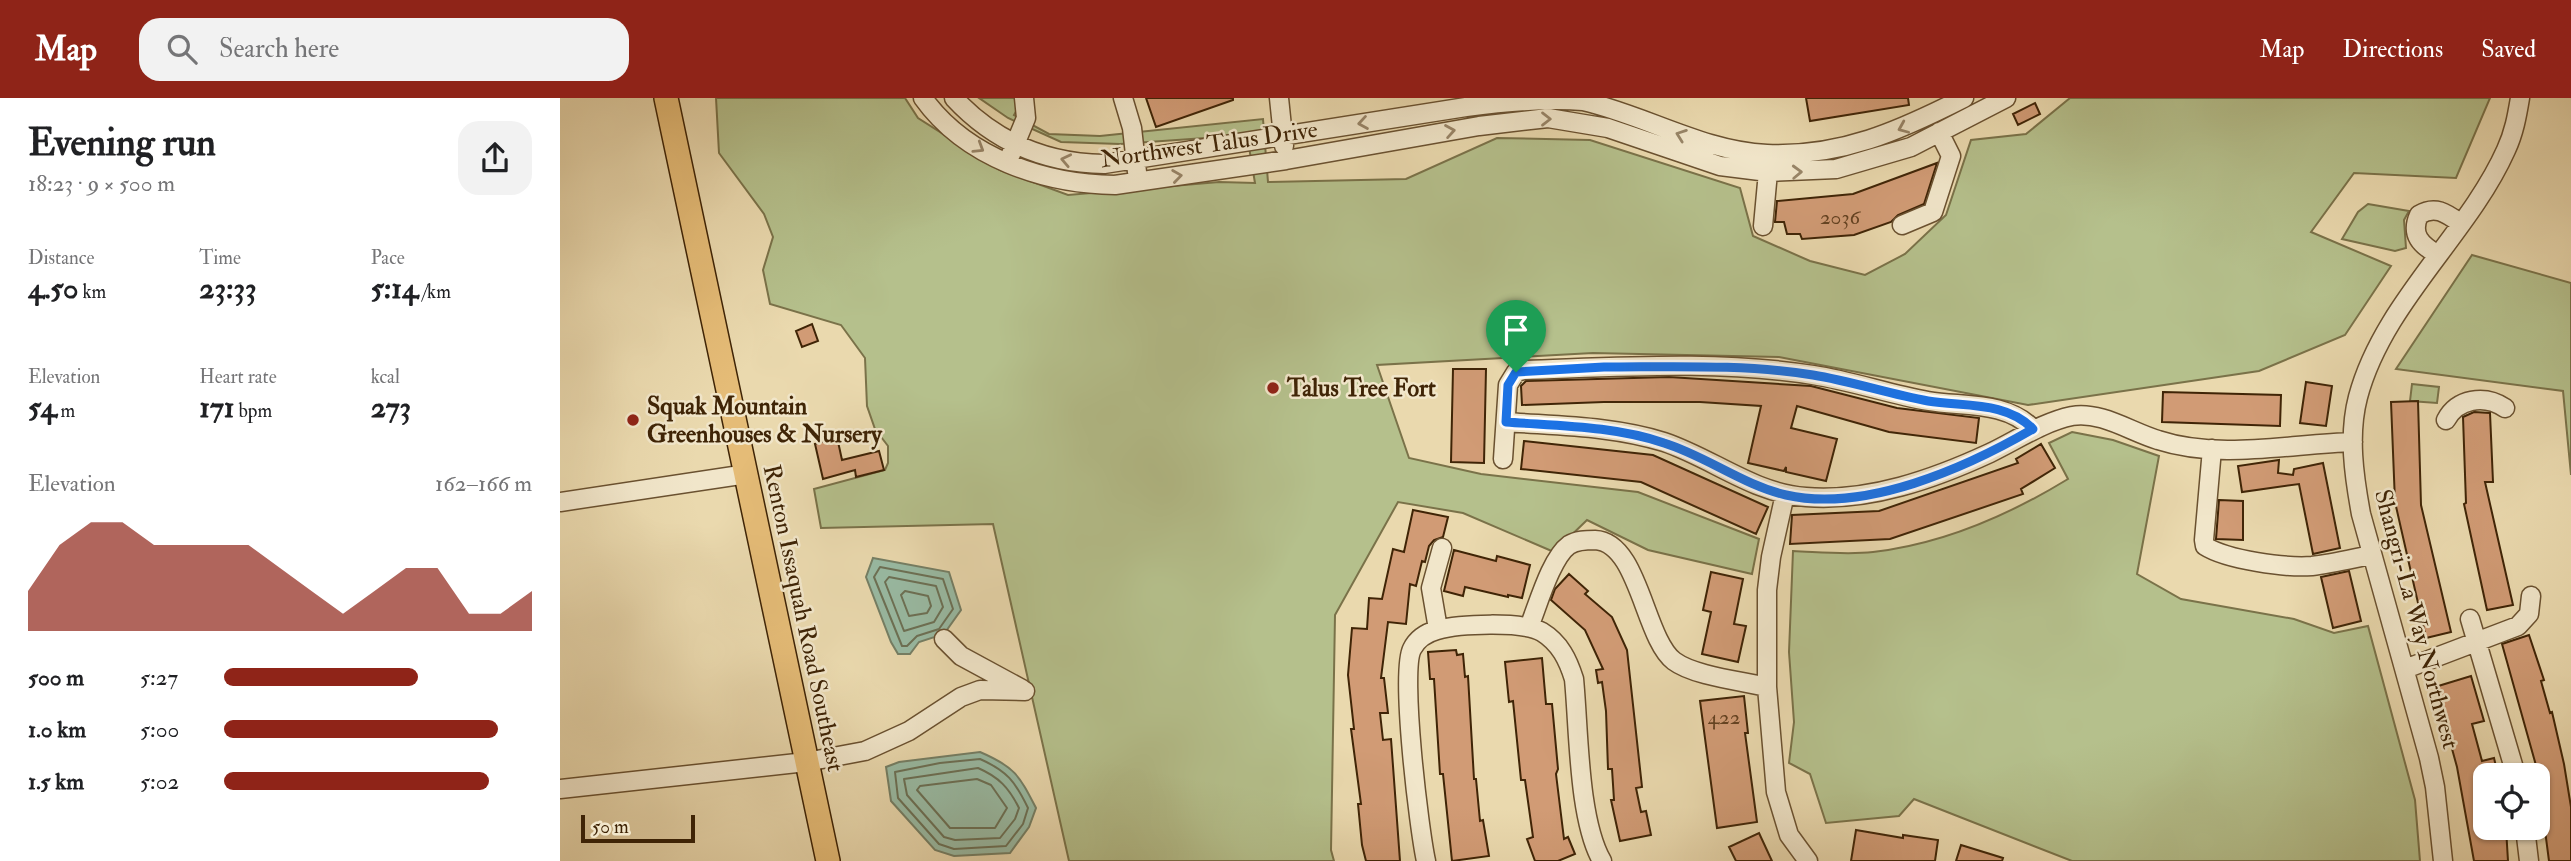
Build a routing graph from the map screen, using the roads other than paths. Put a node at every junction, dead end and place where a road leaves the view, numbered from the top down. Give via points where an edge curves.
1 (666, 98) edge
2 (923, 98) edge
3 (954, 98) edge
4 (1024, 98) edge
5 (1123, 98) edge
6 (1279, 98) edge
7 (1964, 98) edge
8 (2006, 98) edge
9 (2520, 98) edge
10 (1581, 99) edge
11 (1577, 121) junction
12 (1939, 132) junction
13 (1282, 136) junction
14 (1015, 145) junction
15 (1136, 160) junction
16 (1286, 160) junction
17 (1008, 163) junction
18 (1768, 172) junction
19 (1138, 182) junction
20 (2460, 223) junction
21 (1902, 225) dead end
22 (1763, 226) dead end
23 (2438, 255) junction
24 (2505, 408) dead end
25 (2446, 420) dead end
26 (1506, 422) junction
27 (2033, 429) junction
28 (2353, 442) junction
29 (2212, 449) junction
30 (1503, 459) dead end
31 (747, 474) junction
32 (1785, 494) junction
33 (560, 502) edge
34 (1442, 548) dead end
35 (2371, 555) junction
36 (2531, 596) dead end
37 (2470, 619) dead end
38 (1529, 626) junction
39 (1438, 629) junction
40 (944, 639) dead end
41 (2478, 641) junction
42 (2405, 669) junction
43 (1767, 687) junction
44 (806, 762) junction
45 (2513, 763) edge
46 (560, 789) edge
47 (2526, 840) edge
48 (828, 861) edge
49 (1426, 861) edge
50 (1602, 861) edge
51 (1808, 861) edge
52 (2443, 861) edge
53 (2529, 861) edge

1 - 31 main road, Renton Issaquah Road Southeast
2 -> 17 street, Northwest Talus Drive via 974,145
3 - 14 street, Northwest Talus Drive via 988,129
4 - 14 street via 1026,118
5 - 15 street
6 - 13 street
7 -> 10 street, Northwest Talus Drive via 1867,142 1823,151 1766,154 1703,143
8 - 12 street, Northwest Talus Drive
9 - 20 street, Shangri-La Way Northwest via 2507,149
10 - 11 street
10 -> 13 street, Northwest Talus Drive via 1519,100
16 -> 11 street, Northwest Talus Drive via 1515,120
11 - 18 street, Northwest Talus Drive via 1700,161
18 -> 12 street, Northwest Talus Drive via 1836,169 1911,147
12 - 21 street via 1951,156 1933,212
13 - 15 street, Northwest Talus Drive
13 - 16 street
15 -> 14 street, Northwest Talus Drive via 1082,164
14 - 17 street
15 - 19 street
19 -> 16 street, Northwest Talus Drive
17 - 19 street, Northwest Talus Drive via 1093,185
18 - 22 street
20 - 23 street, Shangri-La Way Northwest
20 - 23 street via 2438,210 2419,215 2415,232 2419,242
23 - 28 street, Shangri-La Way Northwest via 2370,364 2358,398
24 - 25 street via 2492,401 2468,401 2452,409
26 - 27 street via 1508,385 1516,372 1699,367 1813,375 1907,397 2000,410 2023,419
26 - 30 street
26 - 32 street via 1597,429 1664,443
27 - 29 street via 2072,416 2097,417 2160,441
27 - 32 street via 1975,460 1890,489 1831,498
28 - 29 street
28 - 35 street, Shangri-La Way Northwest via 2354,479
29 - 35 street via 2204,540 2211,550 2300,566
31 - 33 street
31 - 44 main road, Renton Issaquah Road Southeast
32 - 43 street via 1767,584
34 - 39 street via 1431,588
35 - 42 street, Shangri-La Way Northwest
36 - 41 street via 2529,614 2518,626
37 - 41 street
38 - 39 street
38 - 43 street via 1559,556 1570,544 1602,540 1621,553 1671,659 1690,669
38 - 50 street via 1555,642 1574,679 1587,820
39 - 49 street via 1419,639 1411,651 1408,680
40 - 44 street via 961,656 1025,691 980,690 865,751
41 - 42 street
41 - 45 street
42 - 52 street, Shangri-La Way Northwest via 2435,787
43 - 51 street via 1776,792 1789,835
44 - 46 street
44 - 48 main road, Renton Issaquah Road Southeast
47 - 53 street

